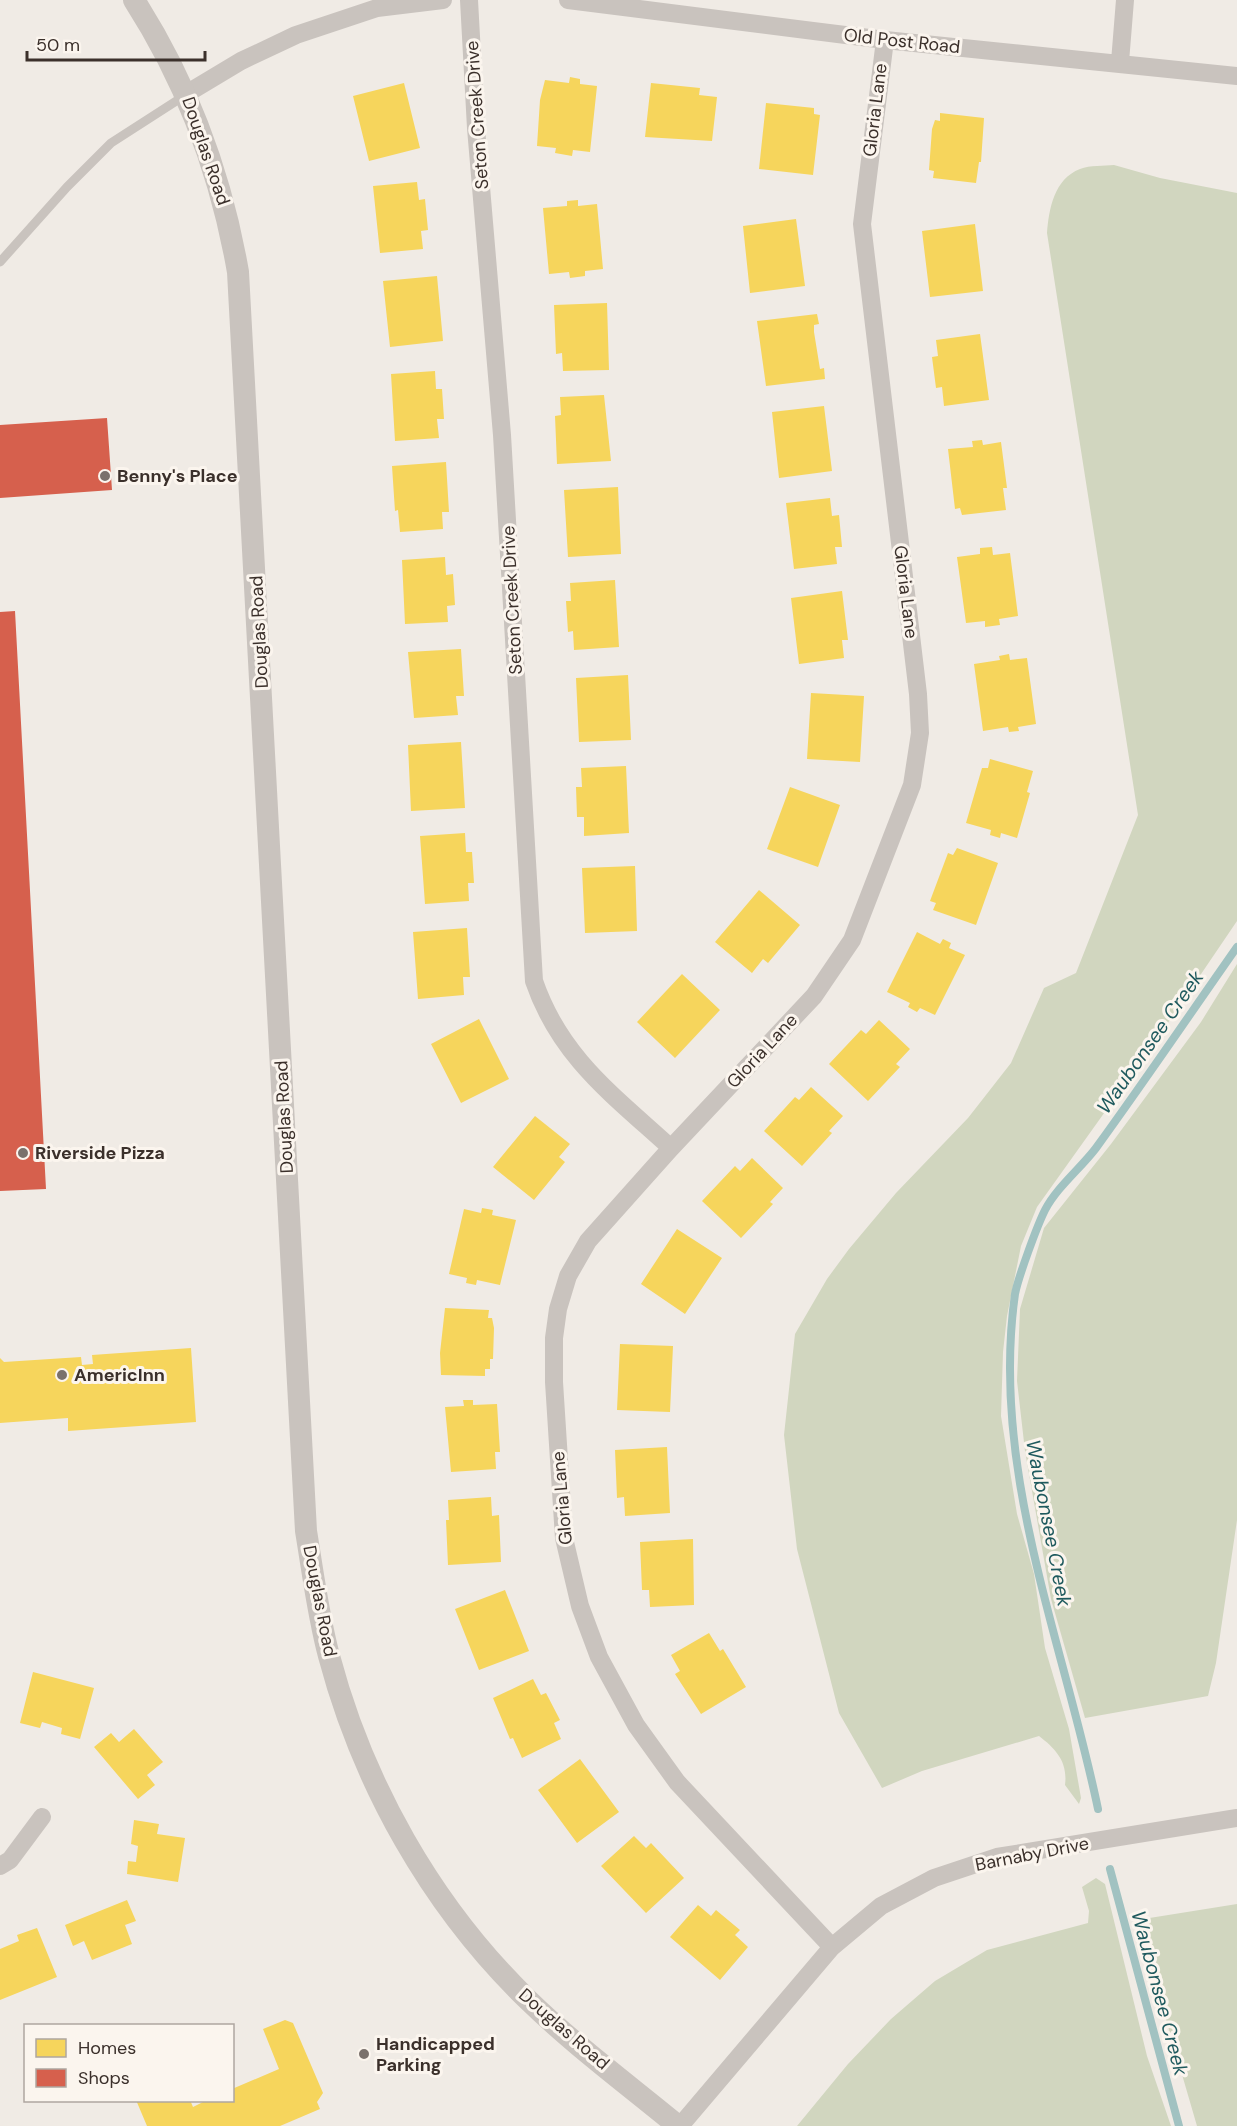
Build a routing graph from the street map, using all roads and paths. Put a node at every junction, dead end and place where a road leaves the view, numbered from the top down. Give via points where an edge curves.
1 (134, 0) edge
2 (443, 0) edge
3 (470, 0) edge
4 (568, 0) edge
5 (1125, 0) edge
6 (885, 40) junction
7 (1120, 62) junction
8 (1237, 76) edge
9 (186, 94) junction
10 (0, 262) edge
11 (671, 1148) junction
12 (42, 1817) dead end
13 (1237, 1818) edge
14 (0, 1866) edge
15 (832, 1947) junction
16 (679, 2126) edge

1 - 9 street, Douglas Road
2 - 9 street via 377,8 296,35 241,61
3 - 11 street, Seton Creek Drive via 476,128 502,435 534,981 548,1016 581,1065
4 - 6 street, Old Post Road
5 - 7 street
6 - 7 street, Old Post Road
6 - 11 street, Gloria Lane via 862,224 918,694 920,733 912,785 852,940 814,996
7 - 8 street, Old Post Road
9 - 10 lane via 111,143
9 - 16 street, Douglas Road via 229,218 242,313 306,1531 329,1656 374,1780 394,1823 452,1913 526,1998
11 - 15 street, Gloria Lane via 588,1241 568,1276 558,1309 554,1382 568,1562 599,1657 636,1725 677,1782
12 - 14 street via 10,1860
13 - 15 street, Barnaby Drive via 997,1857 933,1878 881,1906
15 - 16 street, Barnaby Drive

